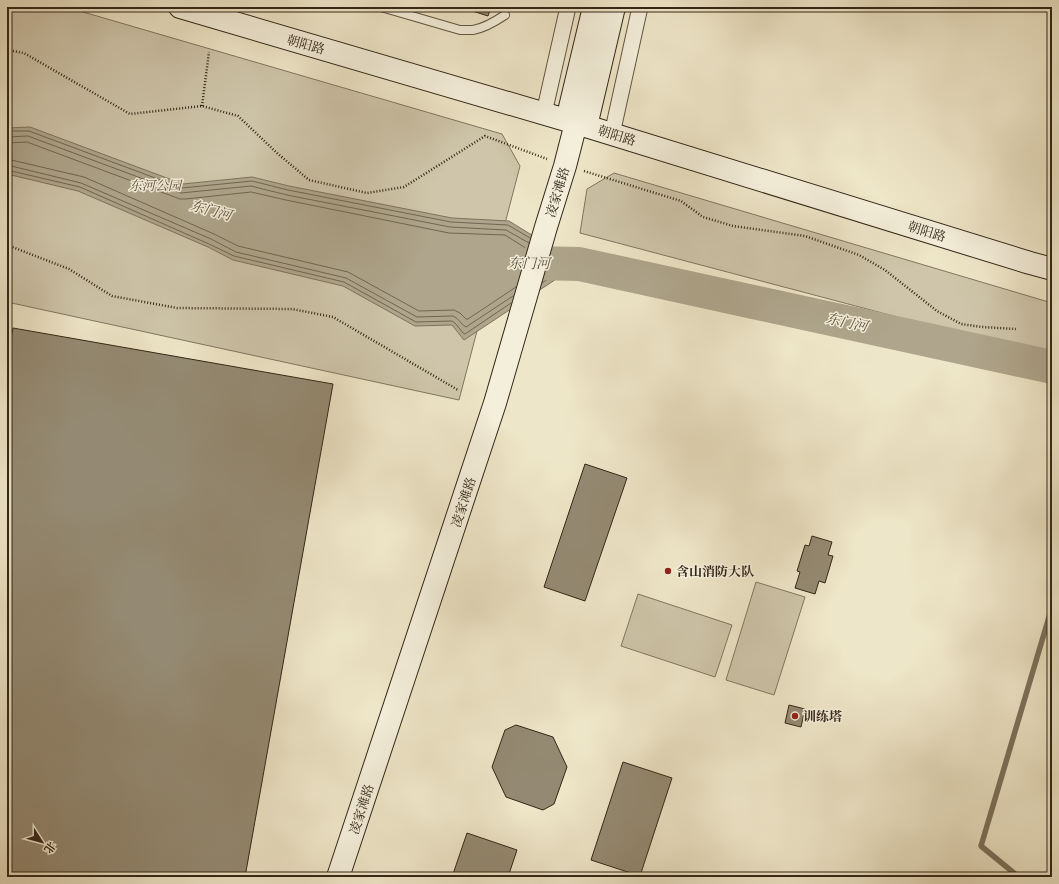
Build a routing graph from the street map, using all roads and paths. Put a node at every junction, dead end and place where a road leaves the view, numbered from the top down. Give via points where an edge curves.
1 (180, 7) edge
2 (380, 7) edge
3 (568, 7) edge
4 (594, 7) edge
5 (614, 7) edge
6 (640, 7) edge
7 (505, 15) dead end
8 (7, 50) edge
9 (209, 52) dead end
10 (202, 106) junction
11 (544, 113) junction
12 (576, 123) junction
13 (612, 134) junction
14 (565, 166) junction
15 (7, 245) edge
16 (1052, 269) edge
17 (1016, 329) dead end
18 (458, 390) dead end
19 (338, 877) edge

1 - 11 main road, 朝阳路
2 - 7 lane via 460,30 473,30 497,21
3 - 11 street
4 - 12 main road, 凌家滩路
5 - 12 main road, 凌家滩路
6 - 13 street
8 - 10 path via 24,53 130,114
9 - 10 path
10 - 14 path via 238,116 309,180 367,193 404,187 485,136
11 - 12 main road, 朝阳路
12 - 13 main road, 朝阳路
12 - 14 main road, 凌家滩路
13 - 16 main road, 朝阳路
14 - 17 path via 681,201 703,217 733,226 805,236 859,255 885,270 937,311 961,324
14 - 19 main road, 凌家滩路 via 505,372
15 - 18 path via 68,269 112,296 177,308 292,309 333,318

